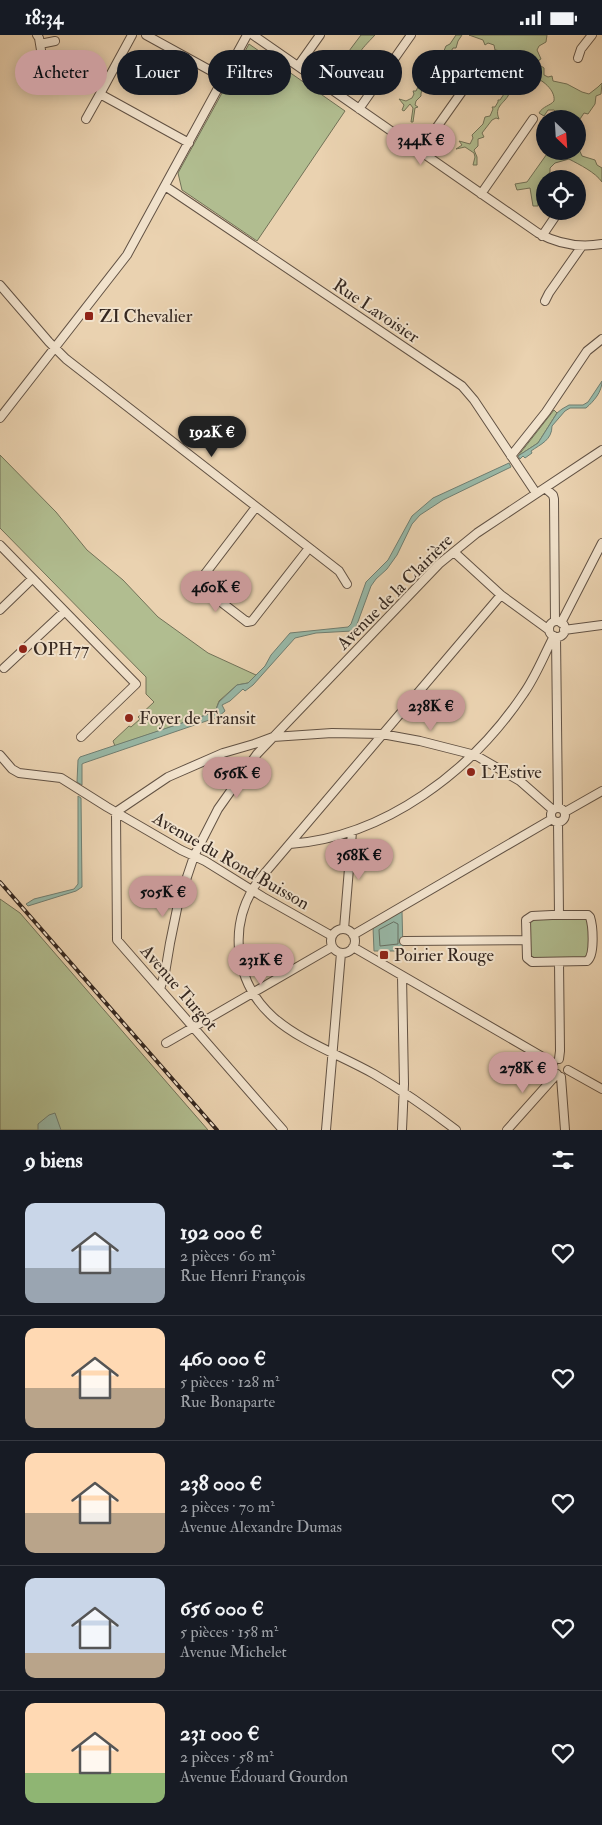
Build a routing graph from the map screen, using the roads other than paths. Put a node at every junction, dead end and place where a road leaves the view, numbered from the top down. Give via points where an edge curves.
1 (37, 35) edge
2 (132, 35) edge
3 (146, 35) edge
4 (247, 35) edge
5 (253, 35) edge
6 (320, 35) edge
7 (411, 35) edge
8 (592, 35) edge
9 (55, 41) dead end
10 (40, 44) junction
11 (41, 50) edge
12 (239, 50) edge
13 (578, 58) dead end
14 (298, 66) junction
15 (208, 69) edge
16 (107, 81) edge
17 (99, 95) edge
18 (102, 95) edge
19 (215, 95) edge
20 (460, 95) edge
21 (359, 109) junction
22 (86, 119) dead end
23 (533, 119) dead end
24 (189, 143) junction
25 (420, 151) junction
26 (165, 186) junction
27 (481, 194) junction
28 (554, 220) edge
29 (542, 236) junction
30 (602, 244) edge
31 (582, 246) junction
32 (0, 285) edge
33 (545, 301) dead end
34 (602, 339) edge
35 (55, 349) junction
36 (0, 418) edge
37 (602, 450) edge
38 (511, 456) junction
39 (545, 488) junction
40 (536, 493) junction
41 (256, 507) junction
42 (602, 543) edge
43 (0, 545) edge
44 (309, 548) junction
45 (454, 552) junction
46 (32, 579) junction
47 (347, 584) dead end
48 (501, 595) junction
49 (0, 610) edge
50 (64, 611) junction
51 (560, 625) junction
52 (602, 625) edge
53 (553, 634) junction
54 (4, 669) dead end
55 (382, 734) junction
56 (81, 737) dead end
57 (273, 737) junction
58 (0, 755) edge
59 (474, 755) junction
60 (602, 791) edge
61 (558, 810) junction
62 (116, 812) junction
63 (555, 821) junction
64 (352, 831) junction
65 (290, 845) junction
66 (194, 856) junction
67 (252, 889) junction
68 (559, 915) junction
69 (344, 929) junction
70 (353, 935) junction
71 (332, 936) junction
72 (602, 938) edge
73 (592, 939) junction
74 (526, 940) junction
75 (404, 941) dead end
76 (332, 947) junction
77 (354, 947) junction
78 (341, 953) junction
79 (559, 962) junction
80 (402, 976) junction
81 (160, 989) junction
82 (252, 994) junction
83 (194, 1027) junction
84 (166, 1043) dead end
85 (333, 1052) junction
86 (556, 1061) junction
87 (568, 1070) junction
88 (559, 1076) junction
89 (602, 1089) edge
90 (403, 1093) junction
91 (566, 1128) edge
92 (283, 1130) edge
93 (326, 1130) edge
94 (402, 1130) edge
95 (456, 1130) edge
96 (506, 1130) edge

1 - 10 street
2 - 16 street
3 - 15 street
4 - 12 street
5 - 14 street
6 - 14 street
7 - 21 street
8 - 13 street
9 - 10 street
10 - 11 street
14 - 21 street
17 - 22 street
18 - 24 street
19 - 24 street
20 - 25 street
21 - 25 street
23 - 27 street
24 - 26 street
25 - 27 street
26 - 35 street via 124,260
26 - 38 street, Rue Lavoisier via 462,386
27 - 29 street
28 - 29 street
29 - 31 street
30 - 31 street
31 - 33 street
32 - 35 street
34 - 38 street via 587,351 546,412
35 - 36 street
35 - 41 street
37 - 39 street, Avenue de la Clairière
38 - 40 street, Rue Lavoisier
39 - 40 street, Avenue de la Clairière
39 - 51 street via 554,499
40 - 45 street, Avenue de la Clairière
41 - 44 street
41 - 44 street via 198,583 246,622 252,621
42 - 51 street
43 - 46 street
44 - 47 street via 339,571
45 - 48 street
45 - 57 street, Avenue de la Clairière
46 - 49 street
46 - 50 street
48 - 53 street
48 - 55 street
50 - 54 street
50 - 56 street via 136,684
51 - 52 street
51 - 53 street via 561,636
51 - 53 street via 550,625
53 - 59 street via 525,691
53 - 61 street
55 - 57 street
55 - 59 street
55 - 65 street
57 - 62 street via 187,768
57 - 66 street, Avenue de la Clairière via 230,790
58 - 62 street, Avenue du Rond Buisson via 16,772 61,778
59 - 61 street via 520,781
59 - 64 street via 417,799
60 - 61 street
61 - 63 street via 551,815
61 - 63 street via 564,819
62 - 66 street, Avenue du Rond Buisson
62 - 81 street, Avenue Turgot via 117,941
63 - 68 street
63 - 70 street
64 - 65 street
64 - 69 street
65 - 67 street
66 - 67 street, Avenue du Rond Buisson
66 - 81 street, Avenue de la Clairière via 178,904
67 - 71 street, Avenue du Rond Buisson
67 - 82 street via 241,919 238,943 243,972
68 - 73 street via 589,916
68 - 74 street via 528,917
69 - 70 street
69 - 71 street via 337,930
70 - 77 street
71 - 76 street
72 - 73 street
73 - 79 street via 592,956 588,960
74 - 75 street
74 - 79 street via 526,956 530,961
76 - 78 street
76 - 82 street
77 - 78 street
77 - 80 street
78 - 85 street
79 - 86 street via 560,1051
80 - 86 street
80 - 90 street
81 - 83 street, Avenue Turgot
82 - 83 street
82 - 85 street via 278,1023
83 - 84 street
83 - 92 street, Avenue Turgot
85 - 90 street
85 - 93 street
86 - 87 street via 562,1060
86 - 88 street
87 - 88 street via 566,1077
87 - 89 street
88 - 91 street
88 - 96 street
90 - 94 street
90 - 95 street

